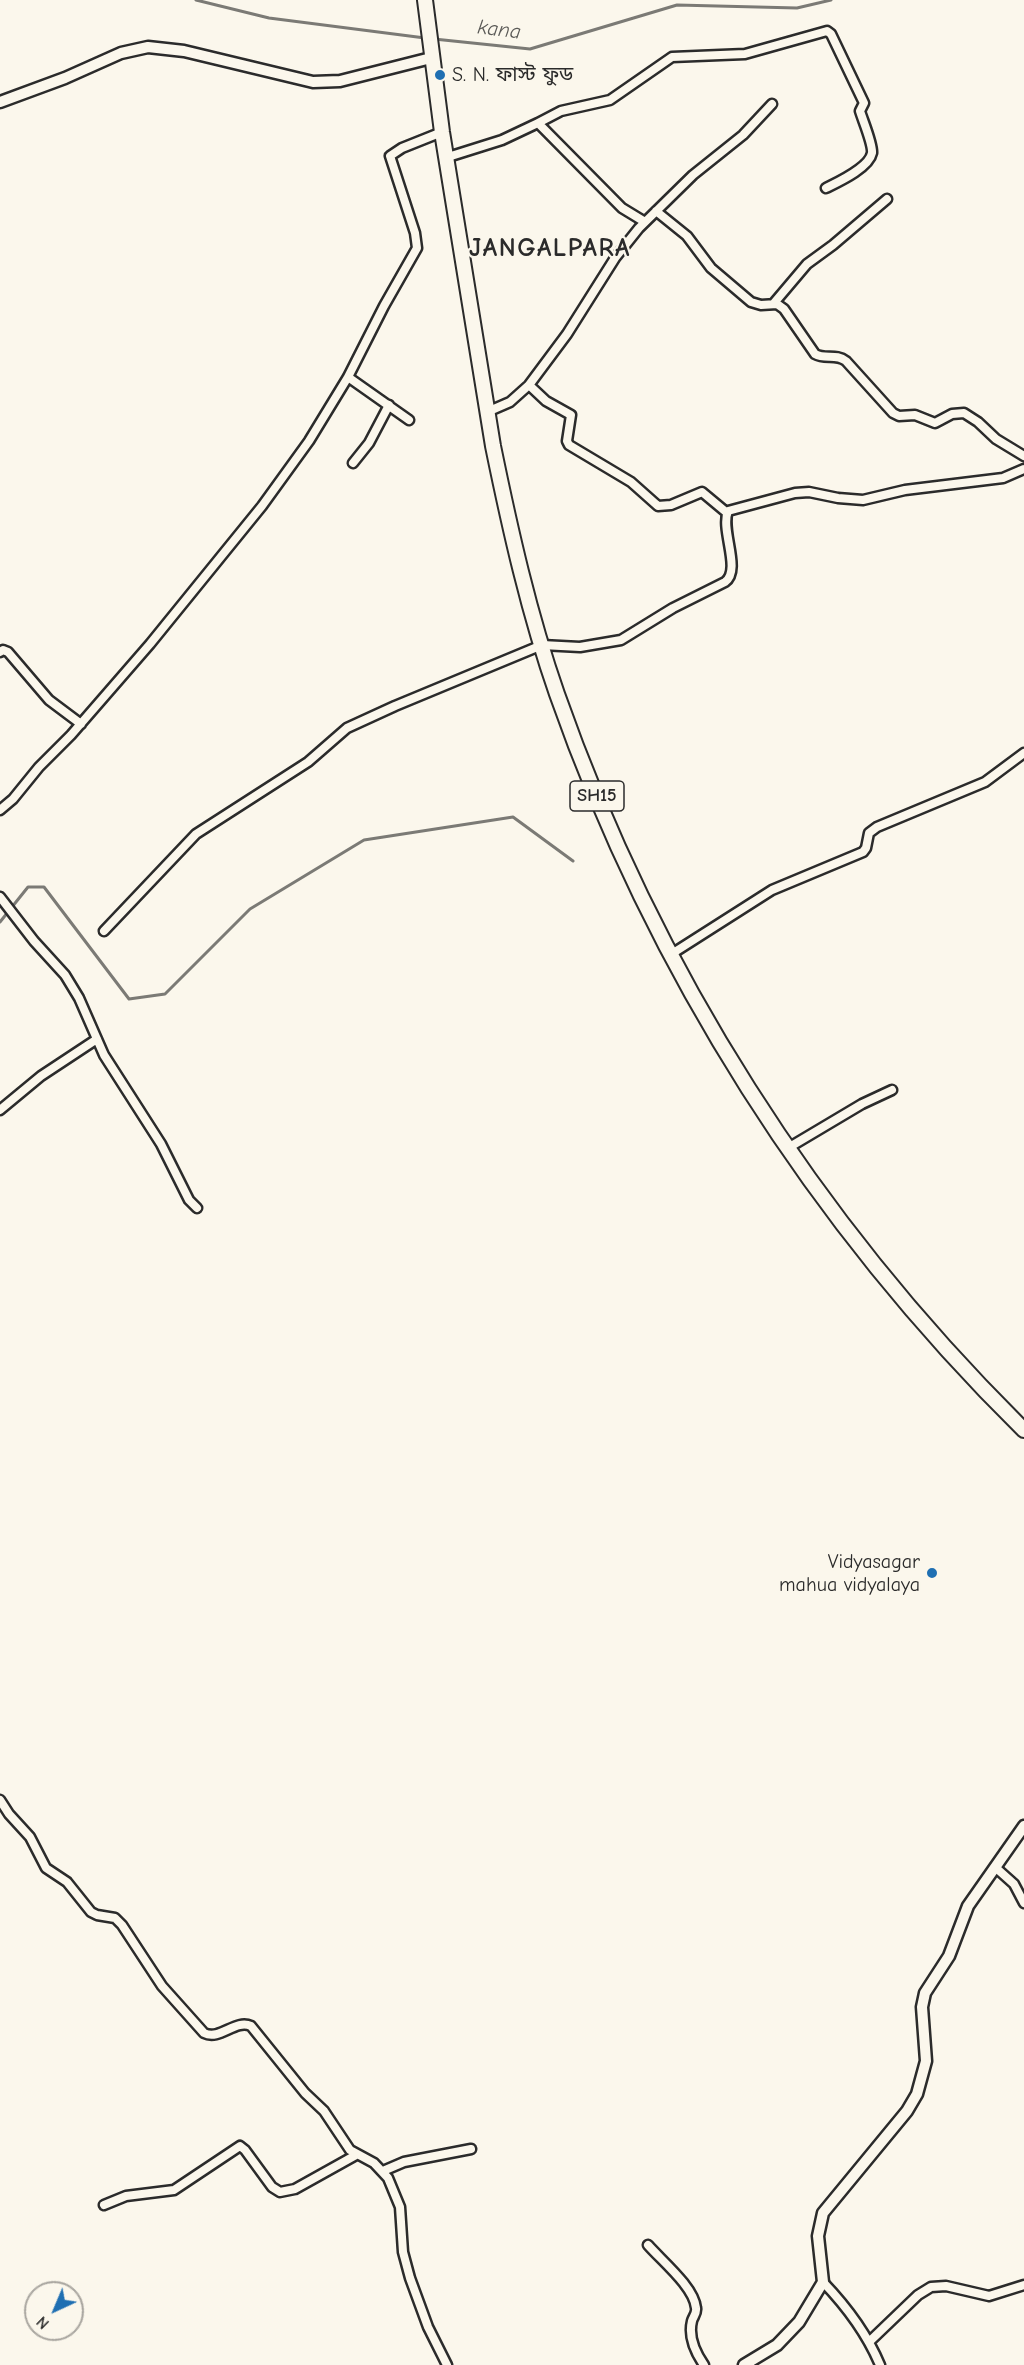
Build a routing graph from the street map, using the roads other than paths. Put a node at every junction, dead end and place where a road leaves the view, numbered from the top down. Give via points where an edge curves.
1 (425, 0) edge
2 (431, 53) junction
3 (0, 102) edge
4 (772, 104) dead end
5 (538, 123) junction
6 (442, 132) junction
7 (448, 158) junction
8 (826, 188) dead end
9 (887, 199) dead end
10 (656, 211) junction
11 (645, 222) junction
12 (774, 303) junction
13 (348, 377) junction
14 (529, 385) junction
15 (389, 405) junction
16 (487, 412) junction
17 (409, 420) dead end
18 (1024, 456) edge
19 (353, 463) dead end
20 (1024, 469) edge
21 (726, 512) junction
22 (542, 645) junction
23 (0, 652) edge
24 (81, 724) junction
25 (1024, 753) edge
26 (0, 810) edge
27 (0, 897) edge
28 (104, 931) dead end
29 (670, 954) junction
30 (97, 1039) junction
31 (892, 1090) dead end
32 (0, 1110) edge
33 (788, 1148) junction
34 (197, 1208) dead end
35 (1024, 1430) edge
36 (0, 1801) edge
37 (1024, 1826) edge
38 (995, 1867) junction
39 (1024, 1903) edge
40 (471, 2149) dead end
41 (356, 2155) junction
42 (383, 2171) junction
43 (105, 2205) dead end
44 (648, 2245) dead end
45 (823, 2282) junction
46 (1024, 2285) edge
47 (869, 2342) junction
48 (447, 2365) edge
49 (704, 2365) edge
50 (744, 2365) edge
51 (880, 2365) edge

1 - 2 main road, SH15
2 - 3 street via 340,81 313,82 177,49 148,47 122,53
2 - 6 main road, SH15
4 - 10 street via 743,135
5 - 7 street via 495,143
5 - 8 street via 561,111 610,100 672,57 745,54 827,31 864,103 860,111 872,150 857,171
5 - 11 street via 622,208
6 - 7 main road, SH15
6 - 13 street via 390,156 417,248
7 - 16 main road, SH15
9 - 12 street via 807,264
10 - 11 street
10 - 12 street via 687,236 711,268 751,302
11 - 14 street via 615,258
12 - 18 street via 788,314 815,354 842,358 893,414 918,416 935,423 964,413
13 - 15 street
13 - 24 street via 262,506
14 - 16 street via 510,402
14 - 21 street via 546,401 570,414 569,445 631,482 658,506 702,492
15 - 17 street
15 - 19 street via 369,443
16 - 22 main road, SH15 via 502,491
20 - 21 street via 1003,478 905,490 863,500 795,493
21 - 22 street via 732,570 728,580 621,640 588,646
22 - 28 street via 341,732 308,762 196,834
22 - 29 main road, SH15 via 614,840
23 - 24 street via 8,652 49,700
24 - 26 street
25 - 29 street via 985,782 877,827 869,833 863,852 772,890
27 - 30 street via 65,975
29 - 33 main road, SH15 via 713,1032
30 - 32 street via 41,1076
30 - 34 street
31 - 33 street
33 - 35 main road, SH15 via 843,1225 914,1313
36 - 41 street via 30,1837 46,1868 67,1882 91,1912 118,1920 162,1986 204,2033 213,2036 244,2024 251,2026
37 - 38 street
38 - 39 street via 1014,1884
38 - 45 street via 968,1906 949,1956 924,1996 927,2055 917,2094 821,2218 818,2236
40 - 42 street via 404,2162
41 - 42 street
41 - 43 street via 295,2190 280,2192 240,2146 174,2190 126,2196
42 - 48 street via 400,2207 403,2252 410,2278
44 - 49 street via 683,2282 695,2304 691,2324 693,2345
45 - 47 street
45 - 50 street via 790,2334
46 - 47 street via 989,2296 946,2286 931,2287
47 - 51 street

